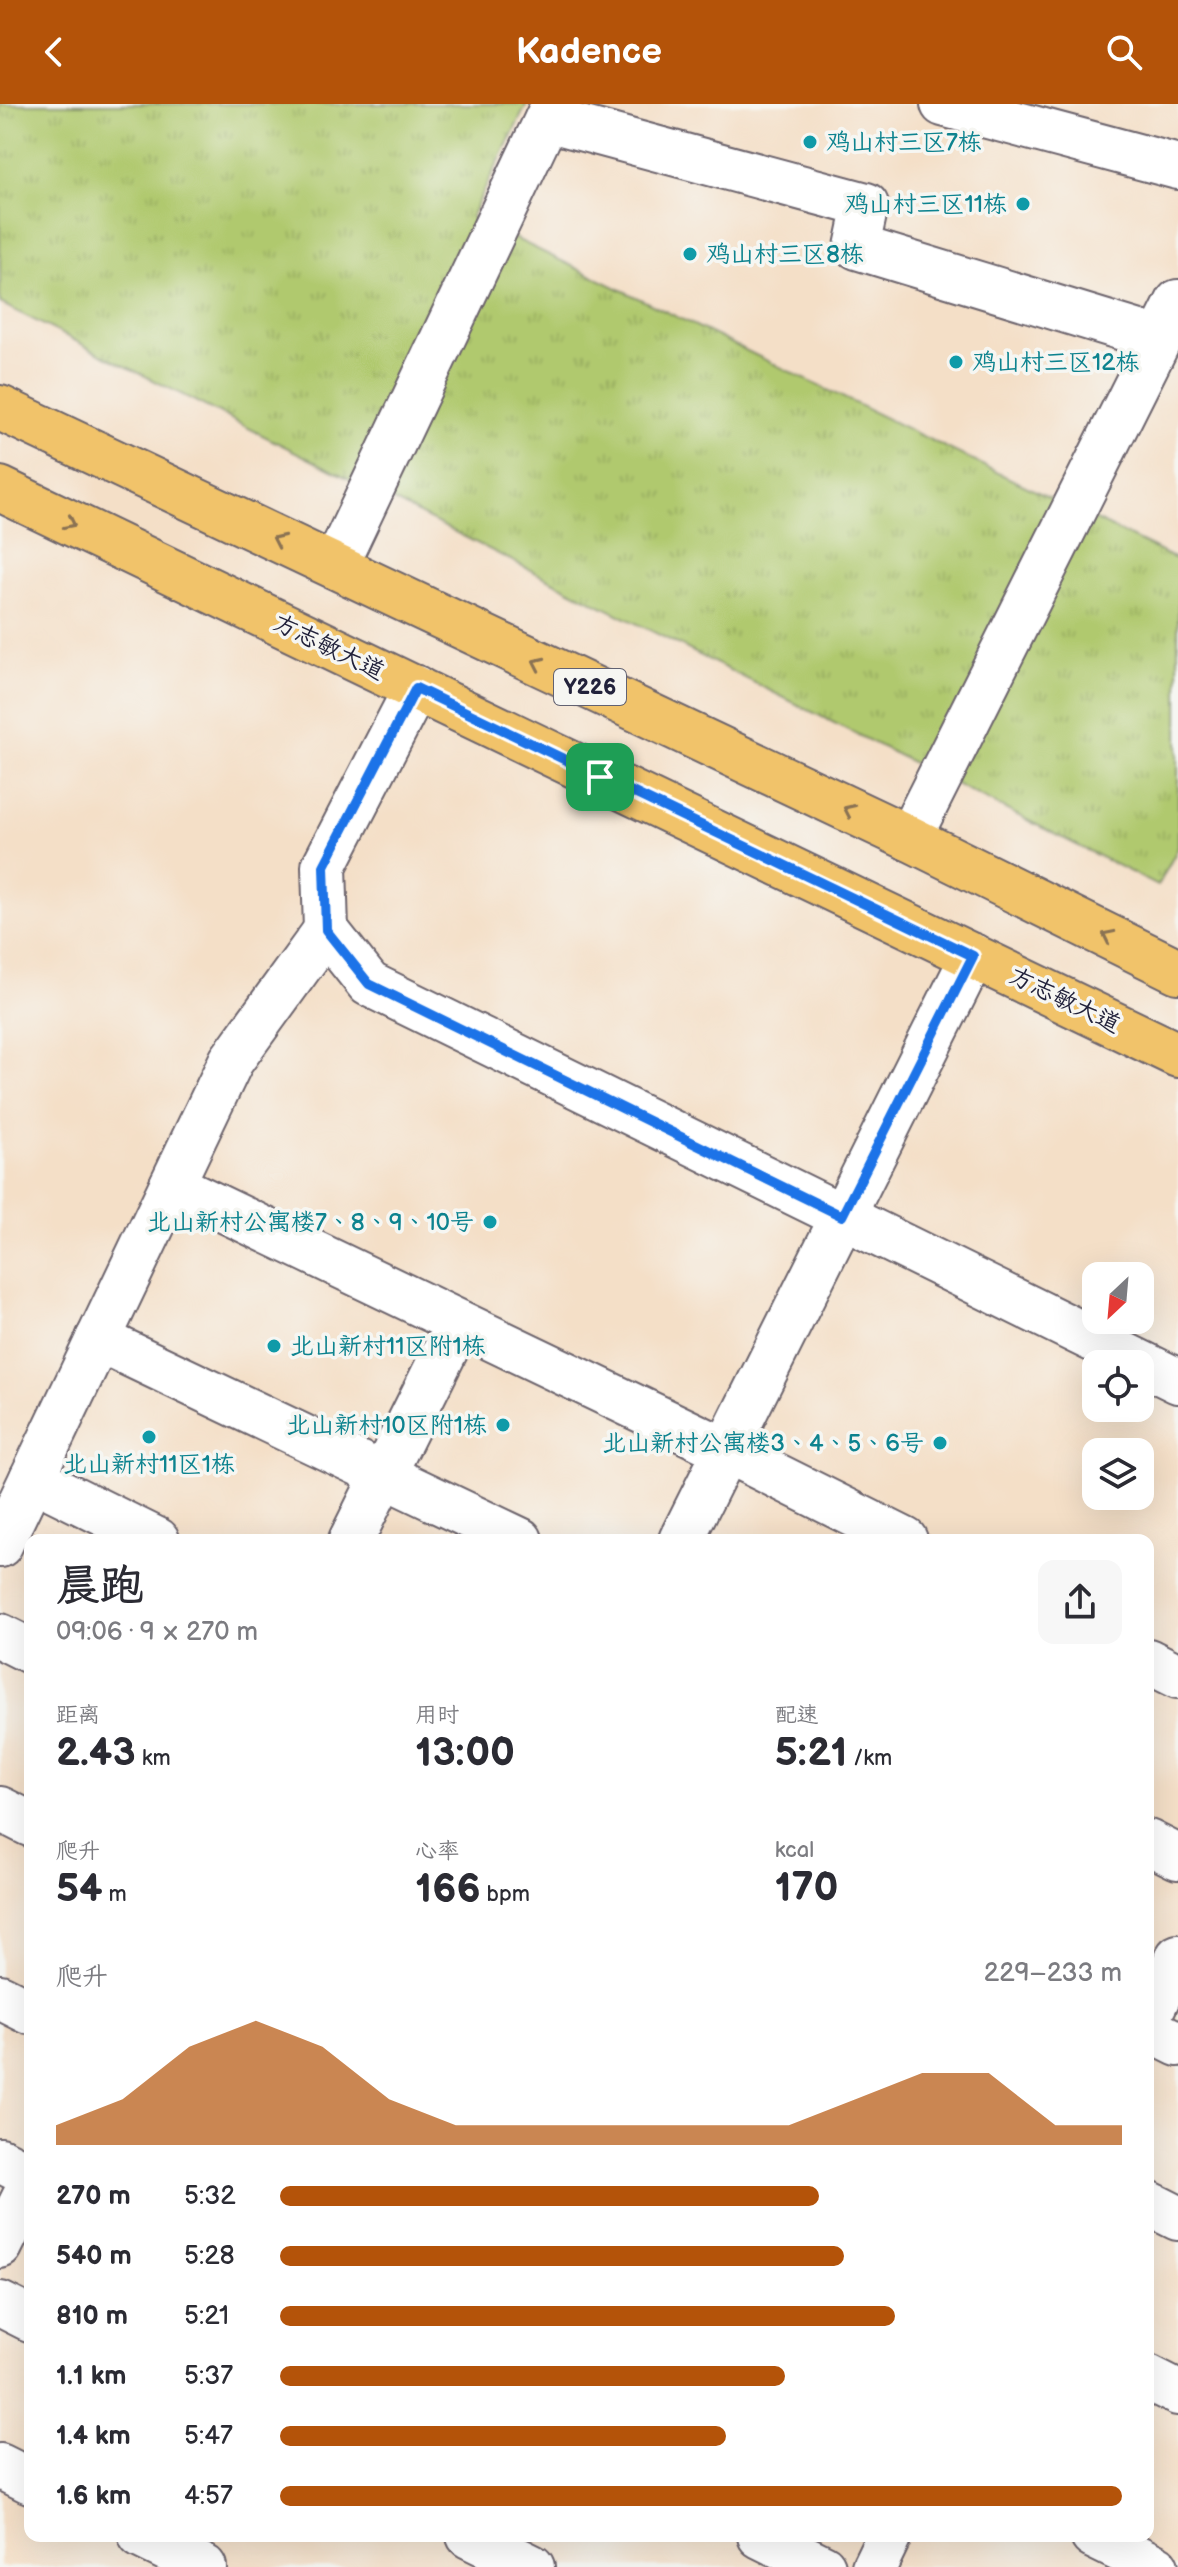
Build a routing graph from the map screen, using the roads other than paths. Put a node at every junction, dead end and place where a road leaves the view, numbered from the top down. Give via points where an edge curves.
1 (943, 104) edge
2 (550, 112) edge
3 (1178, 167) edge
4 (1169, 321) edge
5 (0, 408) edge
6 (0, 489) edge
7 (335, 566) junction
8 (416, 688) junction
9 (909, 838) junction
10 (326, 930) junction
11 (973, 956) junction
12 (1178, 971) edge
13 (1178, 1055) edge
14 (172, 1185) junction
15 (842, 1216) junction
16 (459, 1323) junction
17 (98, 1339) junction
18 (1178, 1381) edge
19 (725, 1450) junction
20 (383, 1475) junction
21 (32, 1478) junction
22 (145, 1534) edge
23 (354, 1534) edge
24 (507, 1534) edge
25 (684, 1534) edge
26 (893, 1534) edge
27 (0, 1545) edge
28 (0, 1636) edge
29 (24, 1648) edge
30 (1154, 1664) edge
31 (1178, 1676) edge
32 (0, 1809) edge
33 (24, 1821) edge
34 (1154, 1845) edge
35 (1178, 1857) edge
36 (1178, 1957) edge
37 (0, 1997) edge
38 (1154, 2005) edge
39 (24, 2009) edge
40 (1154, 2032) edge
41 (1178, 2044) edge
42 (0, 2160) edge
43 (24, 2172) edge
44 (24, 2198) edge
45 (1154, 2206) edge
46 (1178, 2218) edge
47 (0, 2246) edge
48 (0, 2304) edge
49 (24, 2316) edge
50 (1154, 2381) edge
51 (1178, 2393) edge
52 (0, 2466) edge
53 (24, 2478) edge
54 (155, 2542) edge
55 (482, 2542) edge
56 (548, 2542) edge
57 (772, 2542) edge
58 (886, 2542) edge
59 (1105, 2542) edge
60 (190, 2557) edge
61 (534, 2567) edge
62 (823, 2567) edge
63 (874, 2567) edge
64 (1156, 2567) edge

1 - 3 street
2 - 4 street via 866,205 857,247
2 - 7 street
4 - 9 street
7 -> 5 main road, Y226
6 -> 8 main road, 方志敏大道
9 -> 7 main road, Y226
8 - 10 street via 324,866
8 - 11 main road, 方志敏大道
12 -> 9 main road, Y226
10 - 14 street via 231,1061
10 - 15 street via 369,984
11 - 13 main road, 方志敏大道
11 - 15 street
14 - 16 street
14 - 17 street
15 - 18 street
15 - 19 street
16 - 19 street
16 - 20 street
17 - 20 street
17 - 21 street
19 - 25 street
19 - 26 street
20 - 23 street
20 - 24 street
21 - 22 street
21 - 27 street
28 - 29 street
30 - 31 street
32 - 33 street
34 - 35 street
36 - 38 street
37 - 39 street
40 - 41 street
42 - 43 street
44 - 47 street
45 - 46 street
48 - 49 street
50 - 51 street
52 - 53 street
54 - 60 street
55 - 61 street
56 - 61 street
57 - 62 street
58 - 63 street
59 - 64 street

